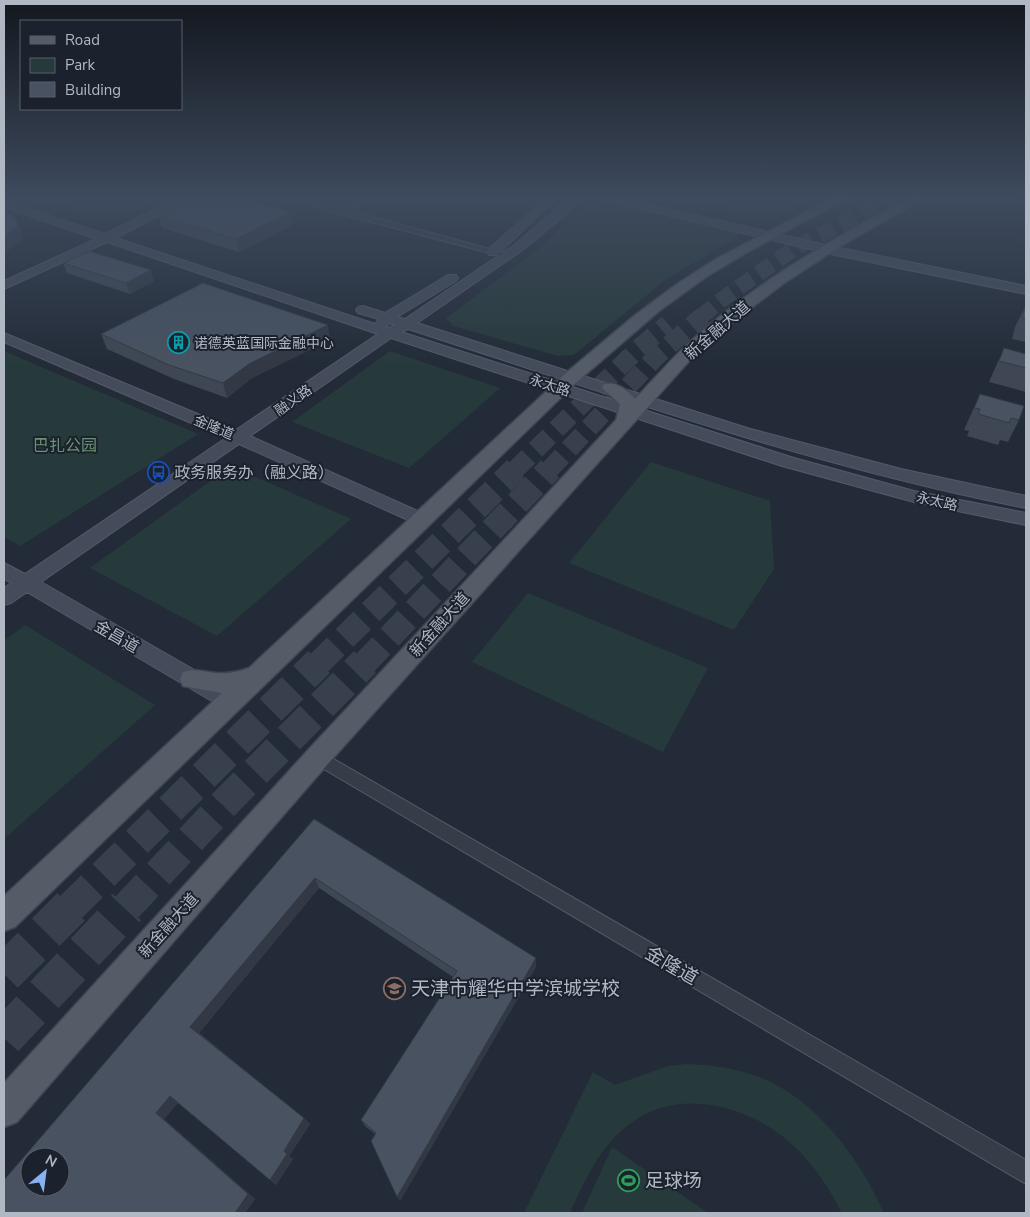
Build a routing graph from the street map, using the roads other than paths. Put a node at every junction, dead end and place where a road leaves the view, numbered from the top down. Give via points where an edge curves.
1 (50, 253) edge
2 (77, 253) edge
3 (165, 253) edge
4 (174, 253) edge
5 (491, 253) edge
6 (500, 253) edge
7 (511, 253) edge
8 (737, 253) edge
9 (821, 253) edge
10 (856, 253) edge
11 (861, 253) edge
12 (508, 255) junction
13 (4, 273) edge
14 (1026, 284) edge
15 (4, 285) edge
16 (285, 285) dead end
17 (1026, 290) edge
18 (350, 306) dead end
19 (428, 309) junction
20 (407, 324) junction
21 (385, 326) junction
22 (439, 334) junction
23 (4, 337) edge
24 (566, 382) junction
25 (610, 388) joint
26 (633, 410) junction
27 (234, 436) junction
28 (1026, 502) edge
29 (1026, 519) edge
30 (422, 520) junction
31 (10, 584) edge
32 (262, 672) junction
33 (192, 679) junction
34 (227, 704) junction
35 (318, 757) junction
36 (4, 916) edge
37 (7, 1099) edge
38 (1026, 1173) edge

1 - 13 main road
2 - 15 main road
3 - 21 main road, 永太路
4 - 16 main road
5 - 21 main road, 融义路
6 - 12 street
7 - 12 main road, 融义路
8 - 24 main road via 682,286
9 - 26 main road, 新金融大道 via 742,306 698,343
10 - 17 main road
11 - 14 main road
12 - 19 main road, 融义路
18 - 21 main road, 永太路
19 - 20 main road, 融义路
19 - 22 main road via 422,320 424,325
20 - 21 main road, 融义路
20 - 22 main road, 永太路
21 - 24 main road, 永太路
21 - 27 main road, 融义路
22 - 24 main road, 永太路
23 - 27 main road, 金隆道
24 - 25 main road, 永太路
24 - 26 main road, 永太路
24 - 30 main road
25 - 26 main road via 627,400
26 - 28 main road, 永太路 via 741,431 842,460
26 - 29 main road, 永太路 via 788,462 860,482
26 - 35 main road, 新金融大道
27 - 30 main road, 金隆道
27 - 31 main road, 融义路
30 - 32 main road
31 - 33 main road, 金昌道 via 44,594
31 - 34 main road, 金昌道
32 - 33 main road via 228,685
32 - 34 main road
33 - 34 main road, 金昌道
34 - 36 main road
35 - 37 main road, 新金融大道
35 - 38 street, 金隆道

